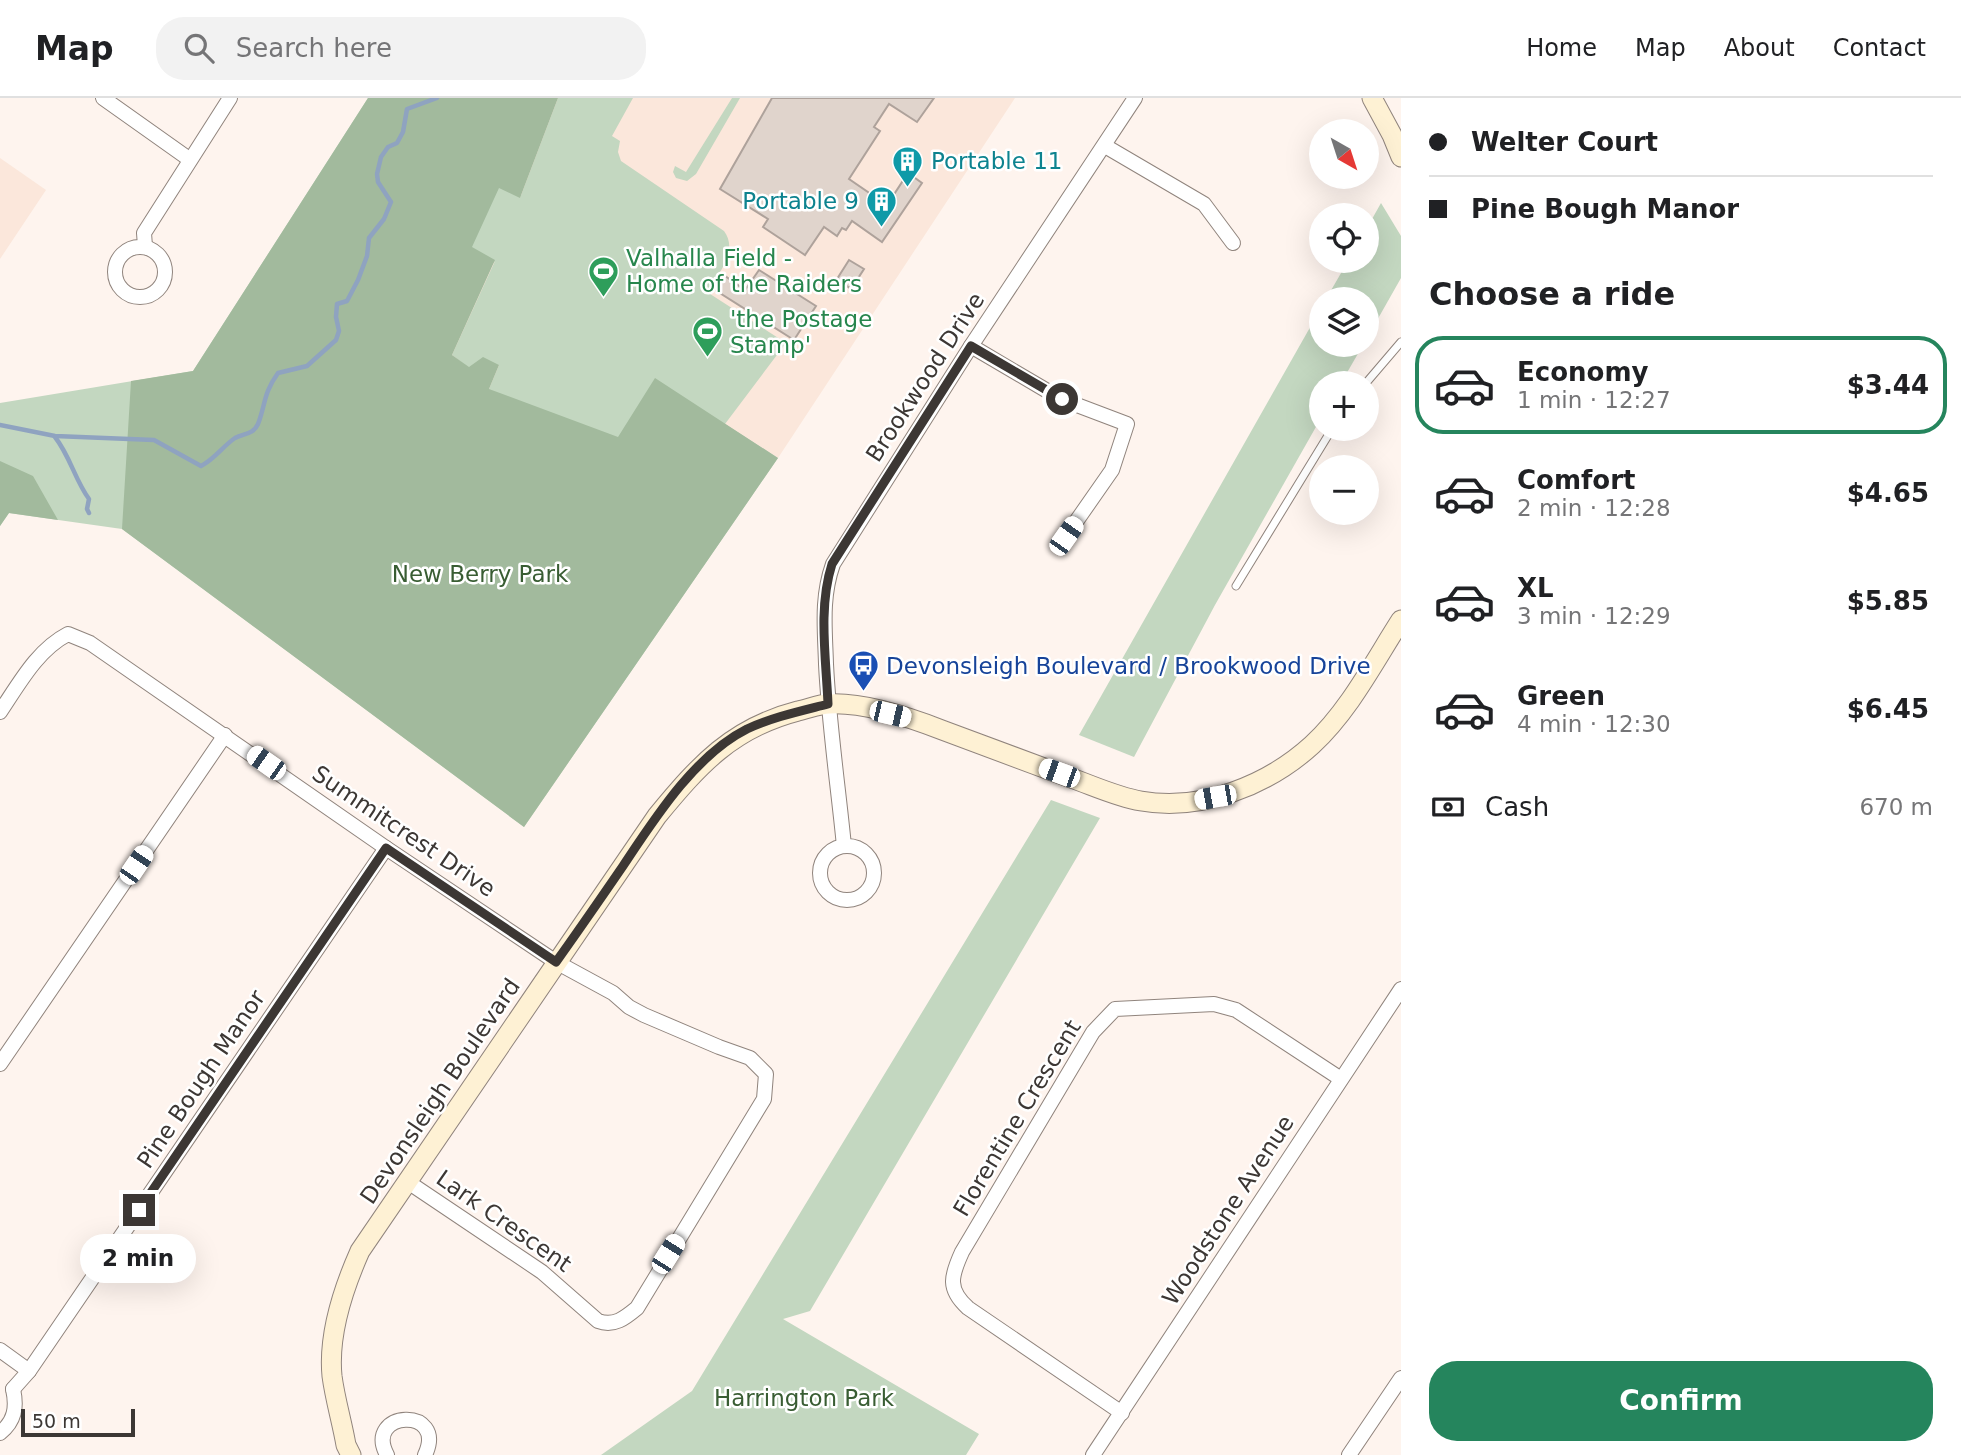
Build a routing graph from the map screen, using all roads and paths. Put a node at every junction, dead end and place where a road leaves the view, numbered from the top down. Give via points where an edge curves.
1 (103, 98) edge
2 (230, 98) edge
3 (1135, 98) edge
4 (1372, 98) edge
5 (1105, 146) junction
6 (1401, 157) edge
7 (189, 159) junction
8 (1233, 243) dead end
9 (145, 246) dead end
10 (1401, 342) edge
11 (971, 346) junction
12 (1376, 371) edge
13 (1325, 441) edge
14 (1066, 536) dead end
15 (1236, 586) dead end
16 (1401, 620) edge
17 (828, 704) junction
18 (0, 712) edge
19 (226, 735) junction
20 (844, 846) dead end
21 (386, 848) junction
22 (556, 962) junction
23 (1401, 989) edge
24 (0, 1064) edge
25 (1341, 1079) junction
26 (408, 1182) junction
27 (0, 1350) edge
28 (29, 1371) junction
29 (1401, 1378) edge
30 (6, 1389) edge
31 (1122, 1413) junction
32 (0, 1433) edge
33 (351, 1455) edge
34 (387, 1455) edge
35 (425, 1455) edge
36 (1093, 1455) edge
37 (1349, 1455) edge

1 - 7 street
2 - 7 street
3 - 5 street, Brookwood Drive
4 - 6 street
5 - 8 street via 1204,204
5 - 11 street, Brookwood Drive
7 - 9 street via 144,233
10 - 12 lane
11 - 14 street via 1062,399 1127,424 1112,470
11 - 17 street, Brookwood Drive via 832,564 825,587 824,620
13 - 15 lane
16 - 17 street, Devonsleigh Boulevard via 1343,709 1313,744 1249,785 1181,803 1143,801 1098,789 913,719
17 - 20 street, Brookwood Drive
17 - 22 street, Devonsleigh Boulevard via 747,729 720,747 657,816
18 - 19 street, Summitcrest Drive via 45,649 68,634 90,643
19 - 21 street, Summitcrest Drive
19 - 24 street
21 - 22 street, Summitcrest Drive
21 - 28 street, Pine Bough Manor
22 - 26 street, Devonsleigh Boulevard
22 - 26 street, Lark Crescent via 644,1015 750,1058 766,1074 764,1099 637,1308 621,1321 598,1321 542,1272
23 - 25 street, Woodstone Avenue
25 - 31 street, Woodstone Avenue
25 - 31 street, Florentine Crescent via 1236,1010 1214,1004 1115,1009 1093,1032 962,1252 952,1283 958,1299 968,1308
26 - 33 street, Devonsleigh Boulevard via 360,1251 338,1312 332,1375
27 - 28 street
28 - 30 street, Pine Bough Manor
29 - 37 street
30 - 32 street, Pine Bough Manor via 16,1405 9,1426
31 - 36 street, Woodstone Avenue
34 - 35 street via 382,1439 385,1430 408,1418 429,1435

